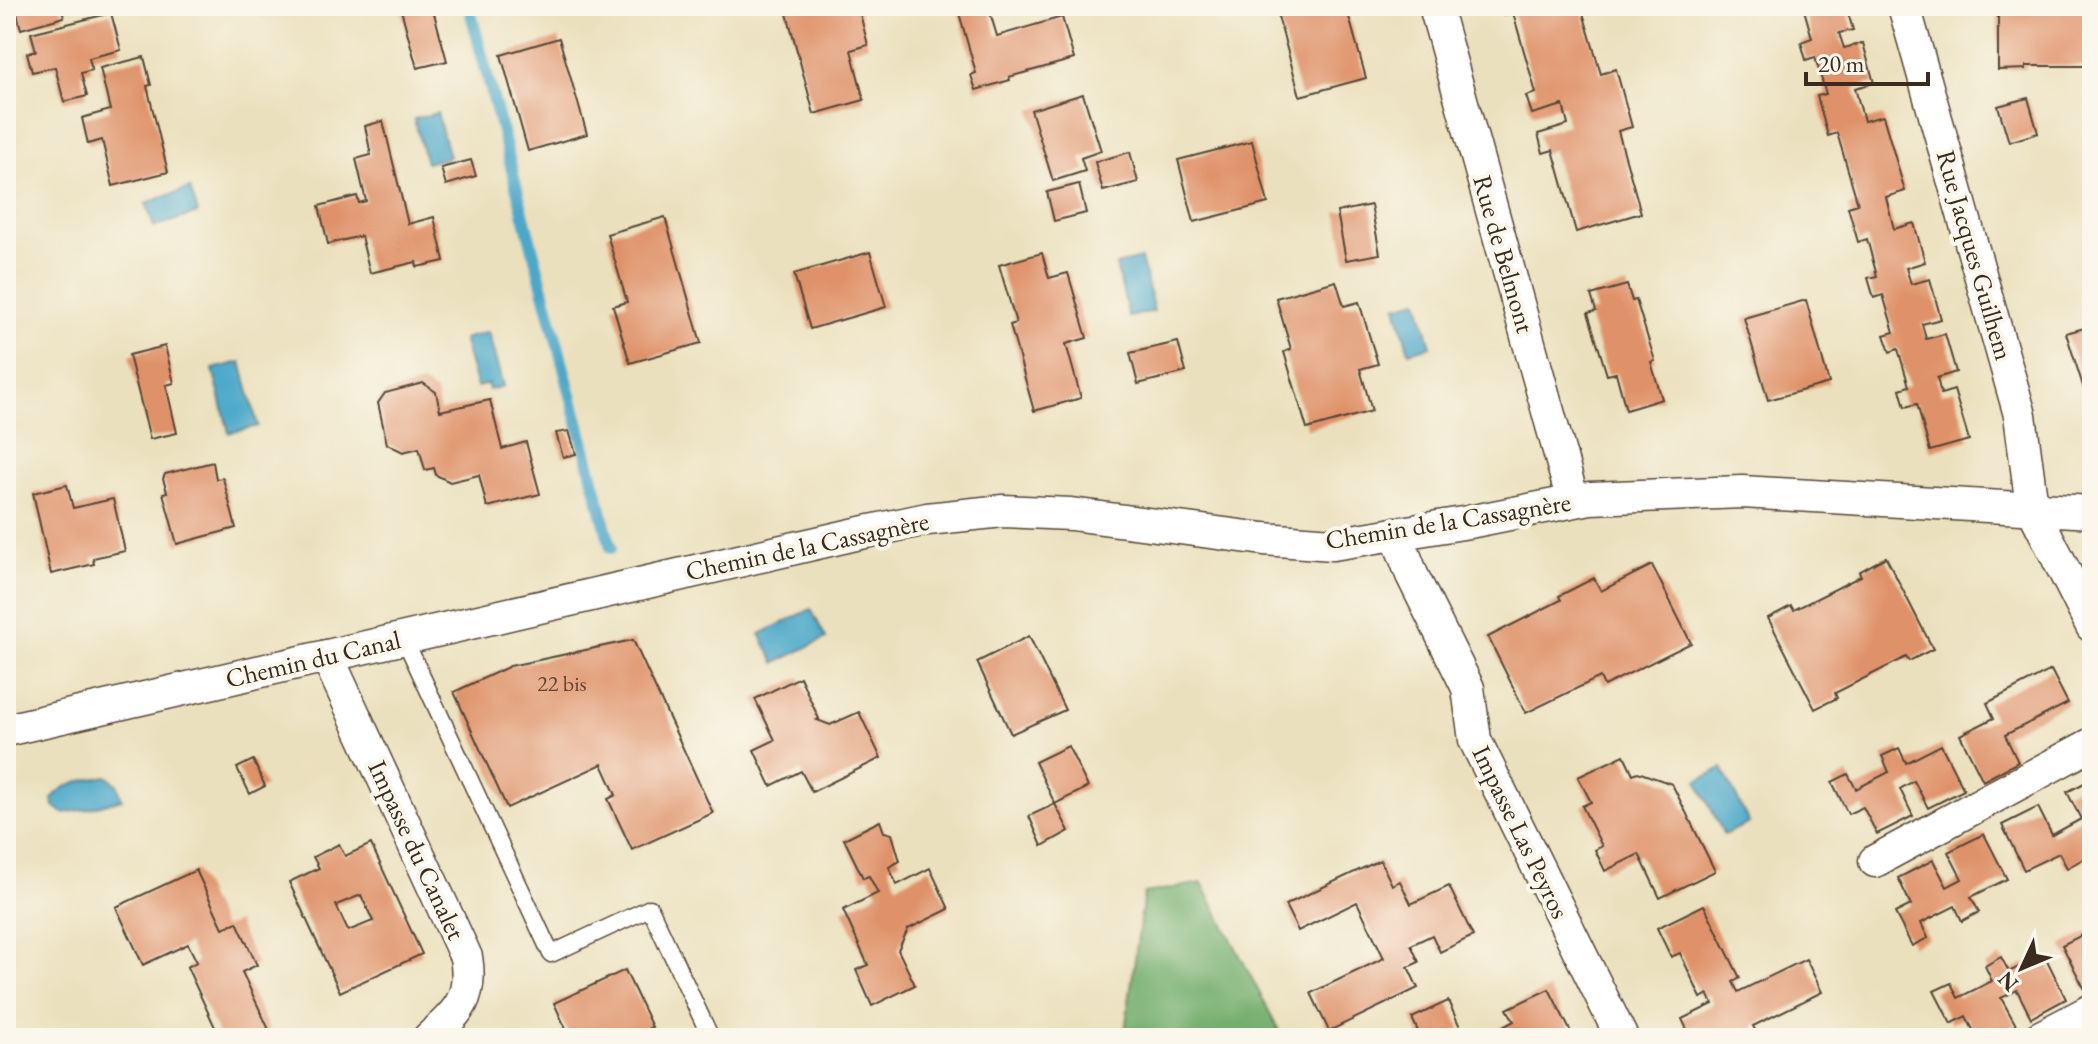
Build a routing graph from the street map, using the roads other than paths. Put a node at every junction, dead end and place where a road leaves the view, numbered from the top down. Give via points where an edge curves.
1 (1435, 6) edge
2 (1904, 6) edge
3 (1573, 501) junction
4 (2032, 507) junction
5 (2092, 512) edge
6 (1396, 533) junction
7 (620, 588) joint
8 (2092, 626) edge
9 (404, 638) junction
10 (327, 656) junction
11 (6, 730) edge
12 (2092, 744) edge
13 (1875, 861) dead end
14 (2092, 1010) edge
15 (429, 1038) edge
16 (711, 1038) edge
17 (1622, 1038) edge
18 (2039, 1038) edge

1 - 3 street, Rue de Belmont
2 - 4 street, Rue Jacques Guilhem via 2020,415
3 - 4 street, Chemin de la Cassagnère via 1742,492
3 - 6 street, Chemin de la Cassagnère
4 - 5 street, Chemin de la Cassagnère
4 - 8 street, Rue Jacques Guilhem
6 - 7 street, Chemin de la Cassagnère via 1333,544 1003,511 927,519
6 - 17 street, Impasse Las Peyros via 1468,688 1475,740
7 - 9 street, Chemin du Canal
9 - 10 street, Chemin du Canal
9 - 16 lane via 551,954 650,908
10 - 11 street, Chemin du Canal
10 - 15 street, Impasse du Canalet via 466,957 469,977 462,1005
12 - 13 street
14 - 18 street

